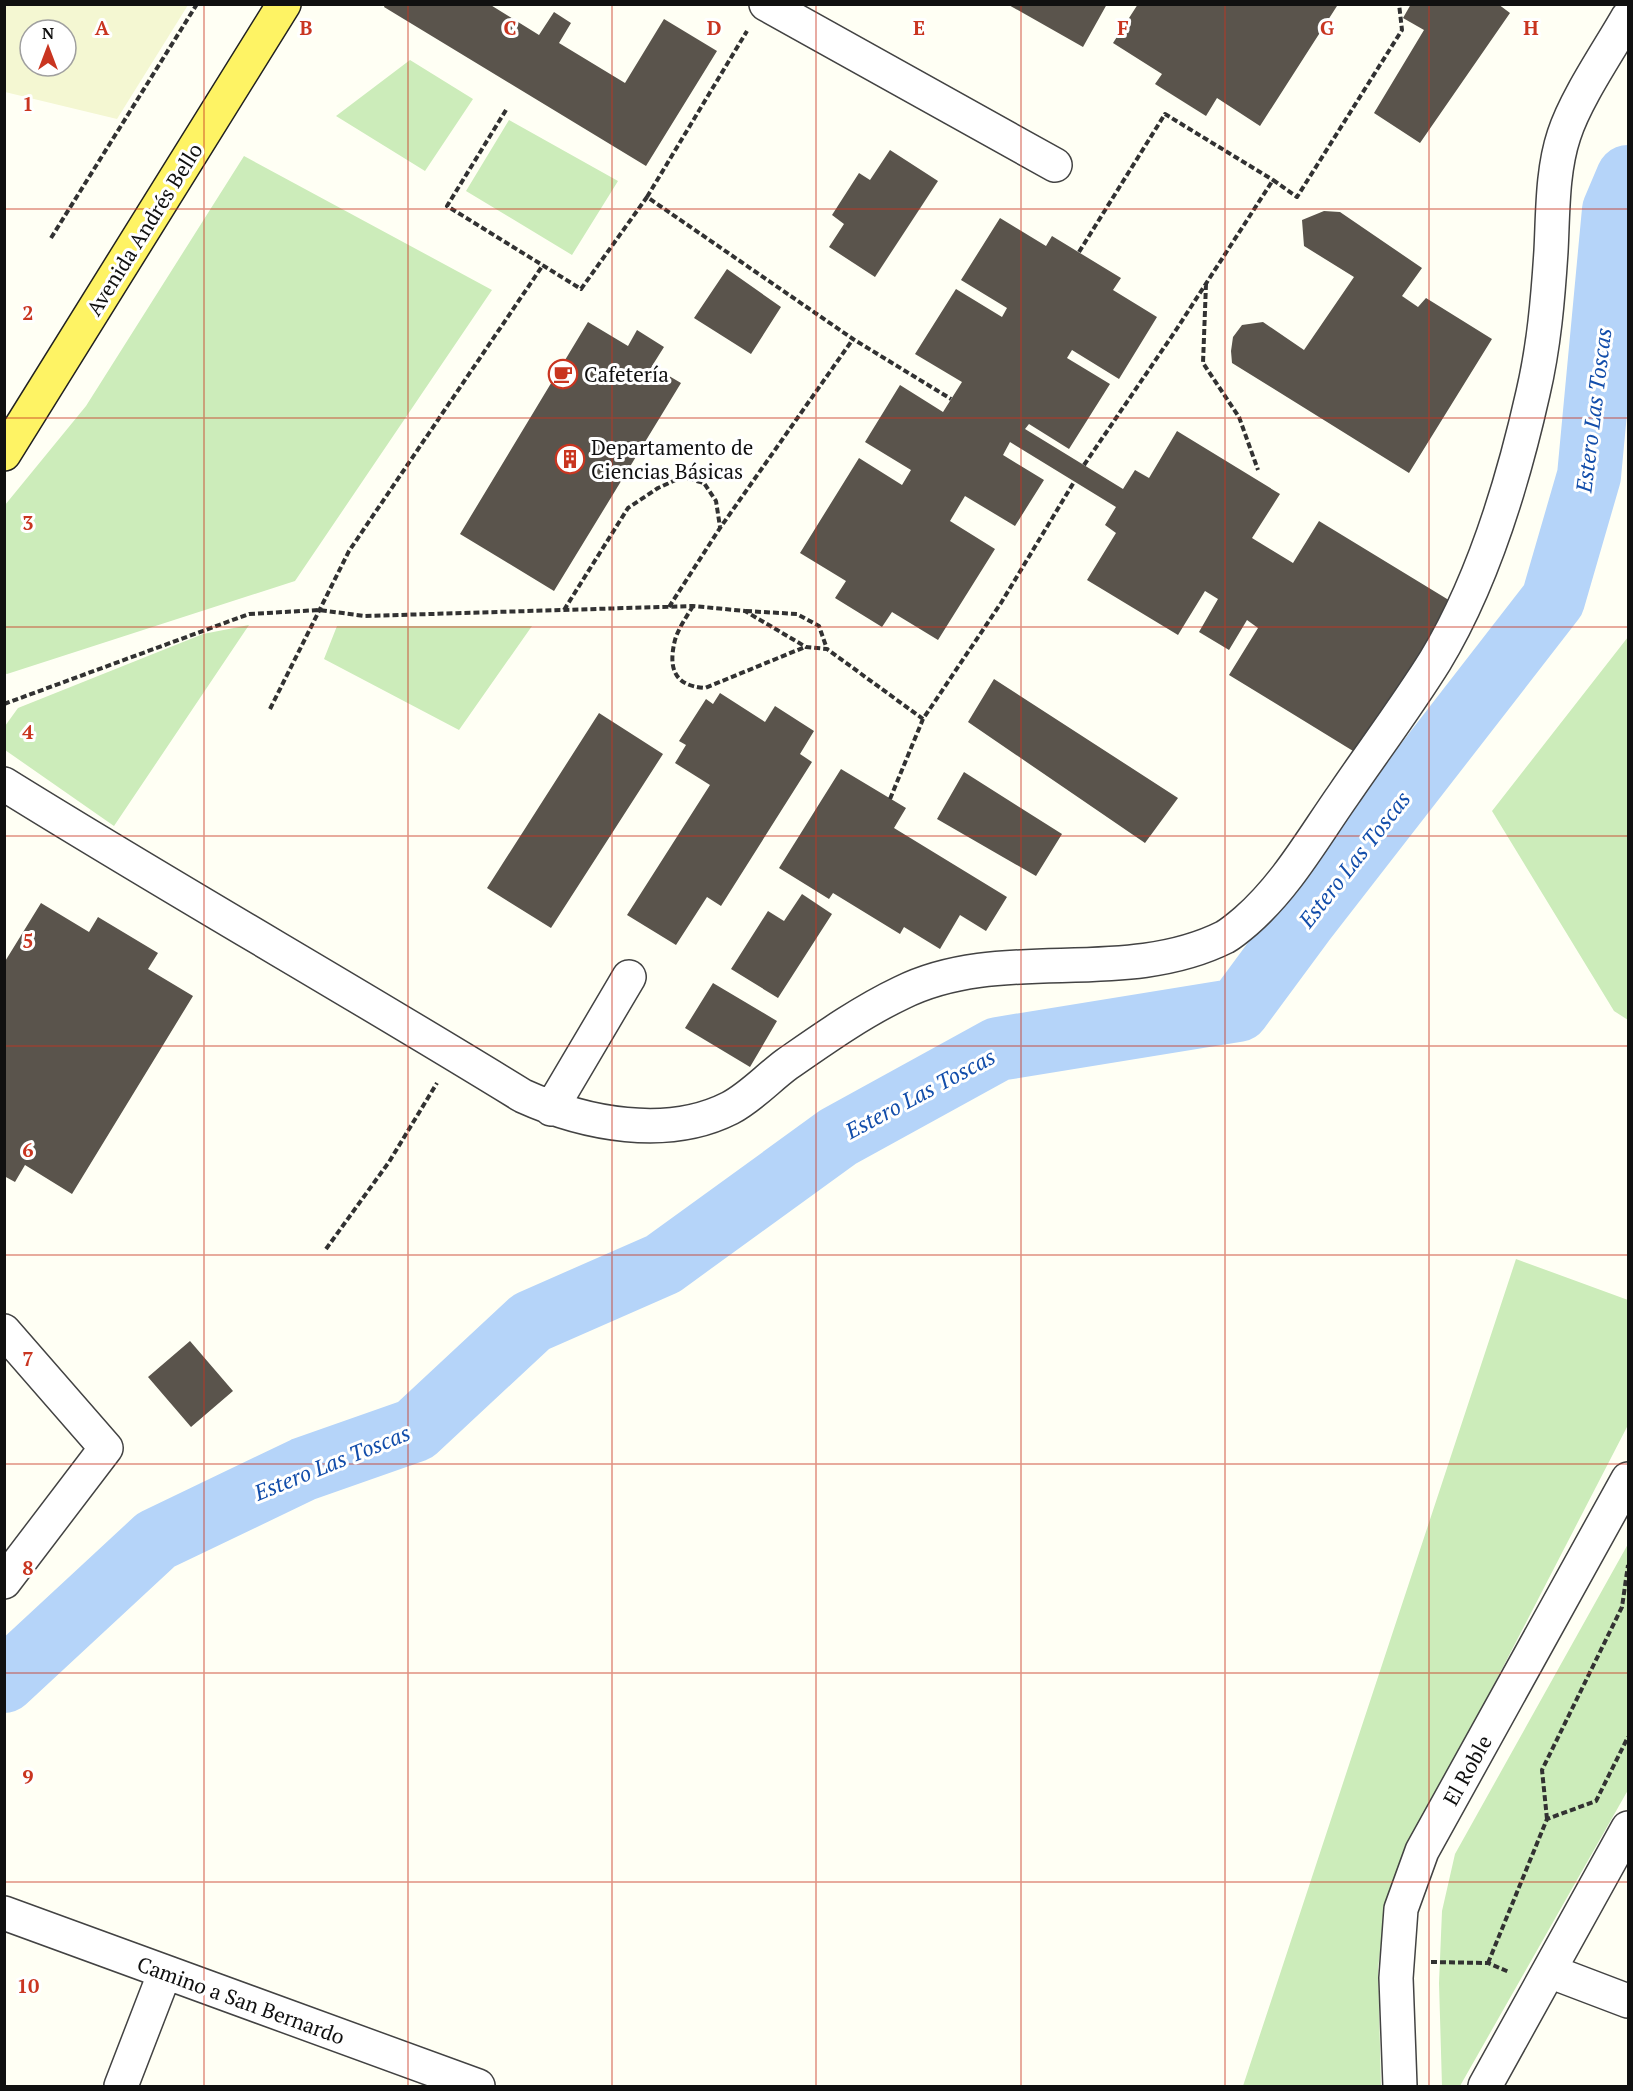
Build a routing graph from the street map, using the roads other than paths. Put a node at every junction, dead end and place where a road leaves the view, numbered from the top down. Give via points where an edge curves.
1 (284, 4) edge
2 (758, 15) edge
3 (1629, 18) edge
4 (1055, 165) dead end
5 (8, 441) edge
6 (4, 784) edge
7 (629, 977) dead end
8 (551, 1109) junction
9 (4, 1331) edge
10 (1629, 1479) edge
11 (4, 1582) edge
12 (1629, 1828) edge
13 (4, 1913) edge
14 (165, 1972) junction
15 (1544, 1978) junction
16 (1629, 2001) edge
17 (121, 2086) edge
18 (478, 2086) edge
19 (1400, 2086) edge
20 (1485, 2086) edge

1 - 5 main road, Avenida Andrés Bello
2 - 4 street
3 - 8 street via 1563,137 1553,209 1548,304 1534,387 1520,447 1466,602 1436,659 1290,874 1261,908 1228,936 1161,957 1093,965 990,968 945,975 901,992 785,1066 733,1107 693,1122 601,1122
6 - 8 street via 522,1096
7 - 8 street
9 - 11 street via 106,1448
10 - 19 street, El Roble via 1422,1851 1401,1909 1396,1978
12 - 15 street
13 - 14 street, Camino a San Bernardo
14 - 17 street
14 - 18 street, Camino a San Bernardo
15 - 16 street
15 - 20 street

